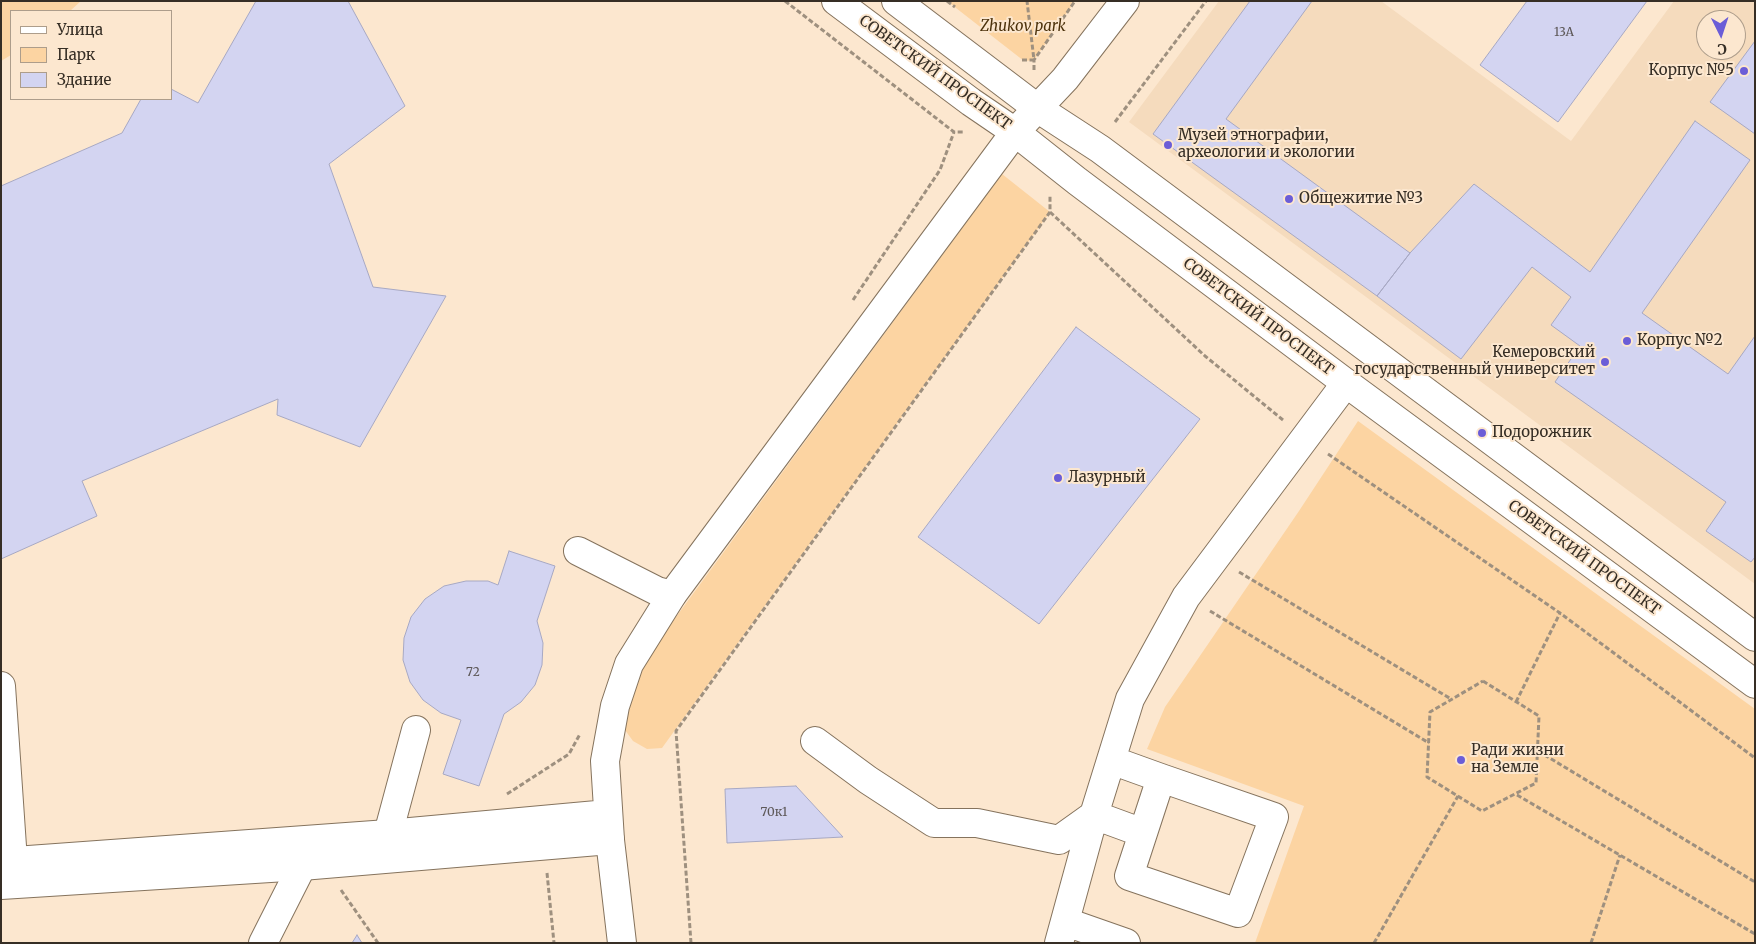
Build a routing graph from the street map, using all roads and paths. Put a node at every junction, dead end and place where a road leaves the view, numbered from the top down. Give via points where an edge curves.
1 (785, 1) edge
2 (836, 1) edge
3 (896, 1) edge
4 (947, 1) edge
5 (1027, 1) edge
6 (1075, 1) edge
7 (1125, 1) edge
8 (1206, 1) edge
9 (962, 13) dead end
10 (1016, 55) dead end
11 (1034, 60) junction
12 (1037, 108) junction
13 (1115, 122) dead end
14 (954, 132) dead end
15 (1015, 132) junction
16 (1346, 384) junction
17 (1305, 438) junction
18 (578, 551) dead end
19 (1215, 557) junction
20 (672, 595) junction
21 (1186, 597) junction
22 (1560, 613) junction
23 (1755, 636) edge
24 (1755, 684) edge
25 (1, 686) edge
26 (1451, 700) junction
27 (1516, 702) junction
28 (416, 730) dead end
29 (815, 741) dead end
30 (1429, 743) junction
31 (1538, 751) junction
32 (1755, 758) edge
33 (1111, 760) junction
34 (1161, 778) junction
35 (1516, 794) junction
36 (1458, 796) junction
37 (1094, 815) junction
38 (609, 827) junction
39 (1143, 832) junction
40 (388, 834) junction
41 (1620, 855) junction
42 (7, 862) edge
43 (302, 866) junction
44 (1755, 882) edge
45 (1, 885) edge
46 (337, 885) dead end
47 (1062, 932) edge
48 (1755, 934) edge
49 (263, 943) edge
50 (378, 943) edge
51 (622, 943) edge
52 (691, 943) edge
53 (1126, 943) edge
54 (1374, 943) edge
55 (1591, 943) edge

1 - 14 path
2 - 15 main road, СОВЕТСКИЙ ПРОСПЕКТ
3 - 12 main road
4 - 9 path
5 - 11 path
6 - 11 path
7 - 12 main road via 1065,79
8 - 13 path
10 - 11 path via 1024,61
12 - 15 main road
12 - 23 main road via 1108,155
15 - 16 main road, СОВЕТСКИЙ ПРОСПЕКТ
15 - 20 main road
16 - 17 main road
16 - 24 main road, СОВЕТСКИЙ ПРОСПЕКТ
17 - 19 main road
17 - 22 path
17 - 52 path via 1205,356 1050,212 676,731
18 - 20 main road via 657,591
19 - 21 main road
19 - 26 path
20 - 38 main road via 630,664 616,706 605,761
21 - 30 path
21 - 33 main road via 1130,699
22 - 27 path
22 - 32 path
25 - 42 main road
26 - 27 path via 1483,681
26 - 30 path via 1430,712
27 - 31 path via 1539,716
28 - 40 main road
29 - 37 main road via 934,823 976,822 1059,840
30 - 36 path via 1427,777
31 - 35 path via 1536,783
31 - 44 path
33 - 34 main road
33 - 37 main road
34 - 39 main road
34 - 39 main road via 1274,817 1238,913 1129,876
35 - 36 path via 1482,811
35 - 41 path
36 - 54 path
37 - 39 main road
37 - 47 main road
38 - 40 main road
38 - 43 main road
38 - 51 main road
40 - 42 main road
41 - 48 path
41 - 55 path
43 - 45 main road
43 - 49 main road
46 - 50 path
47 - 53 main road

